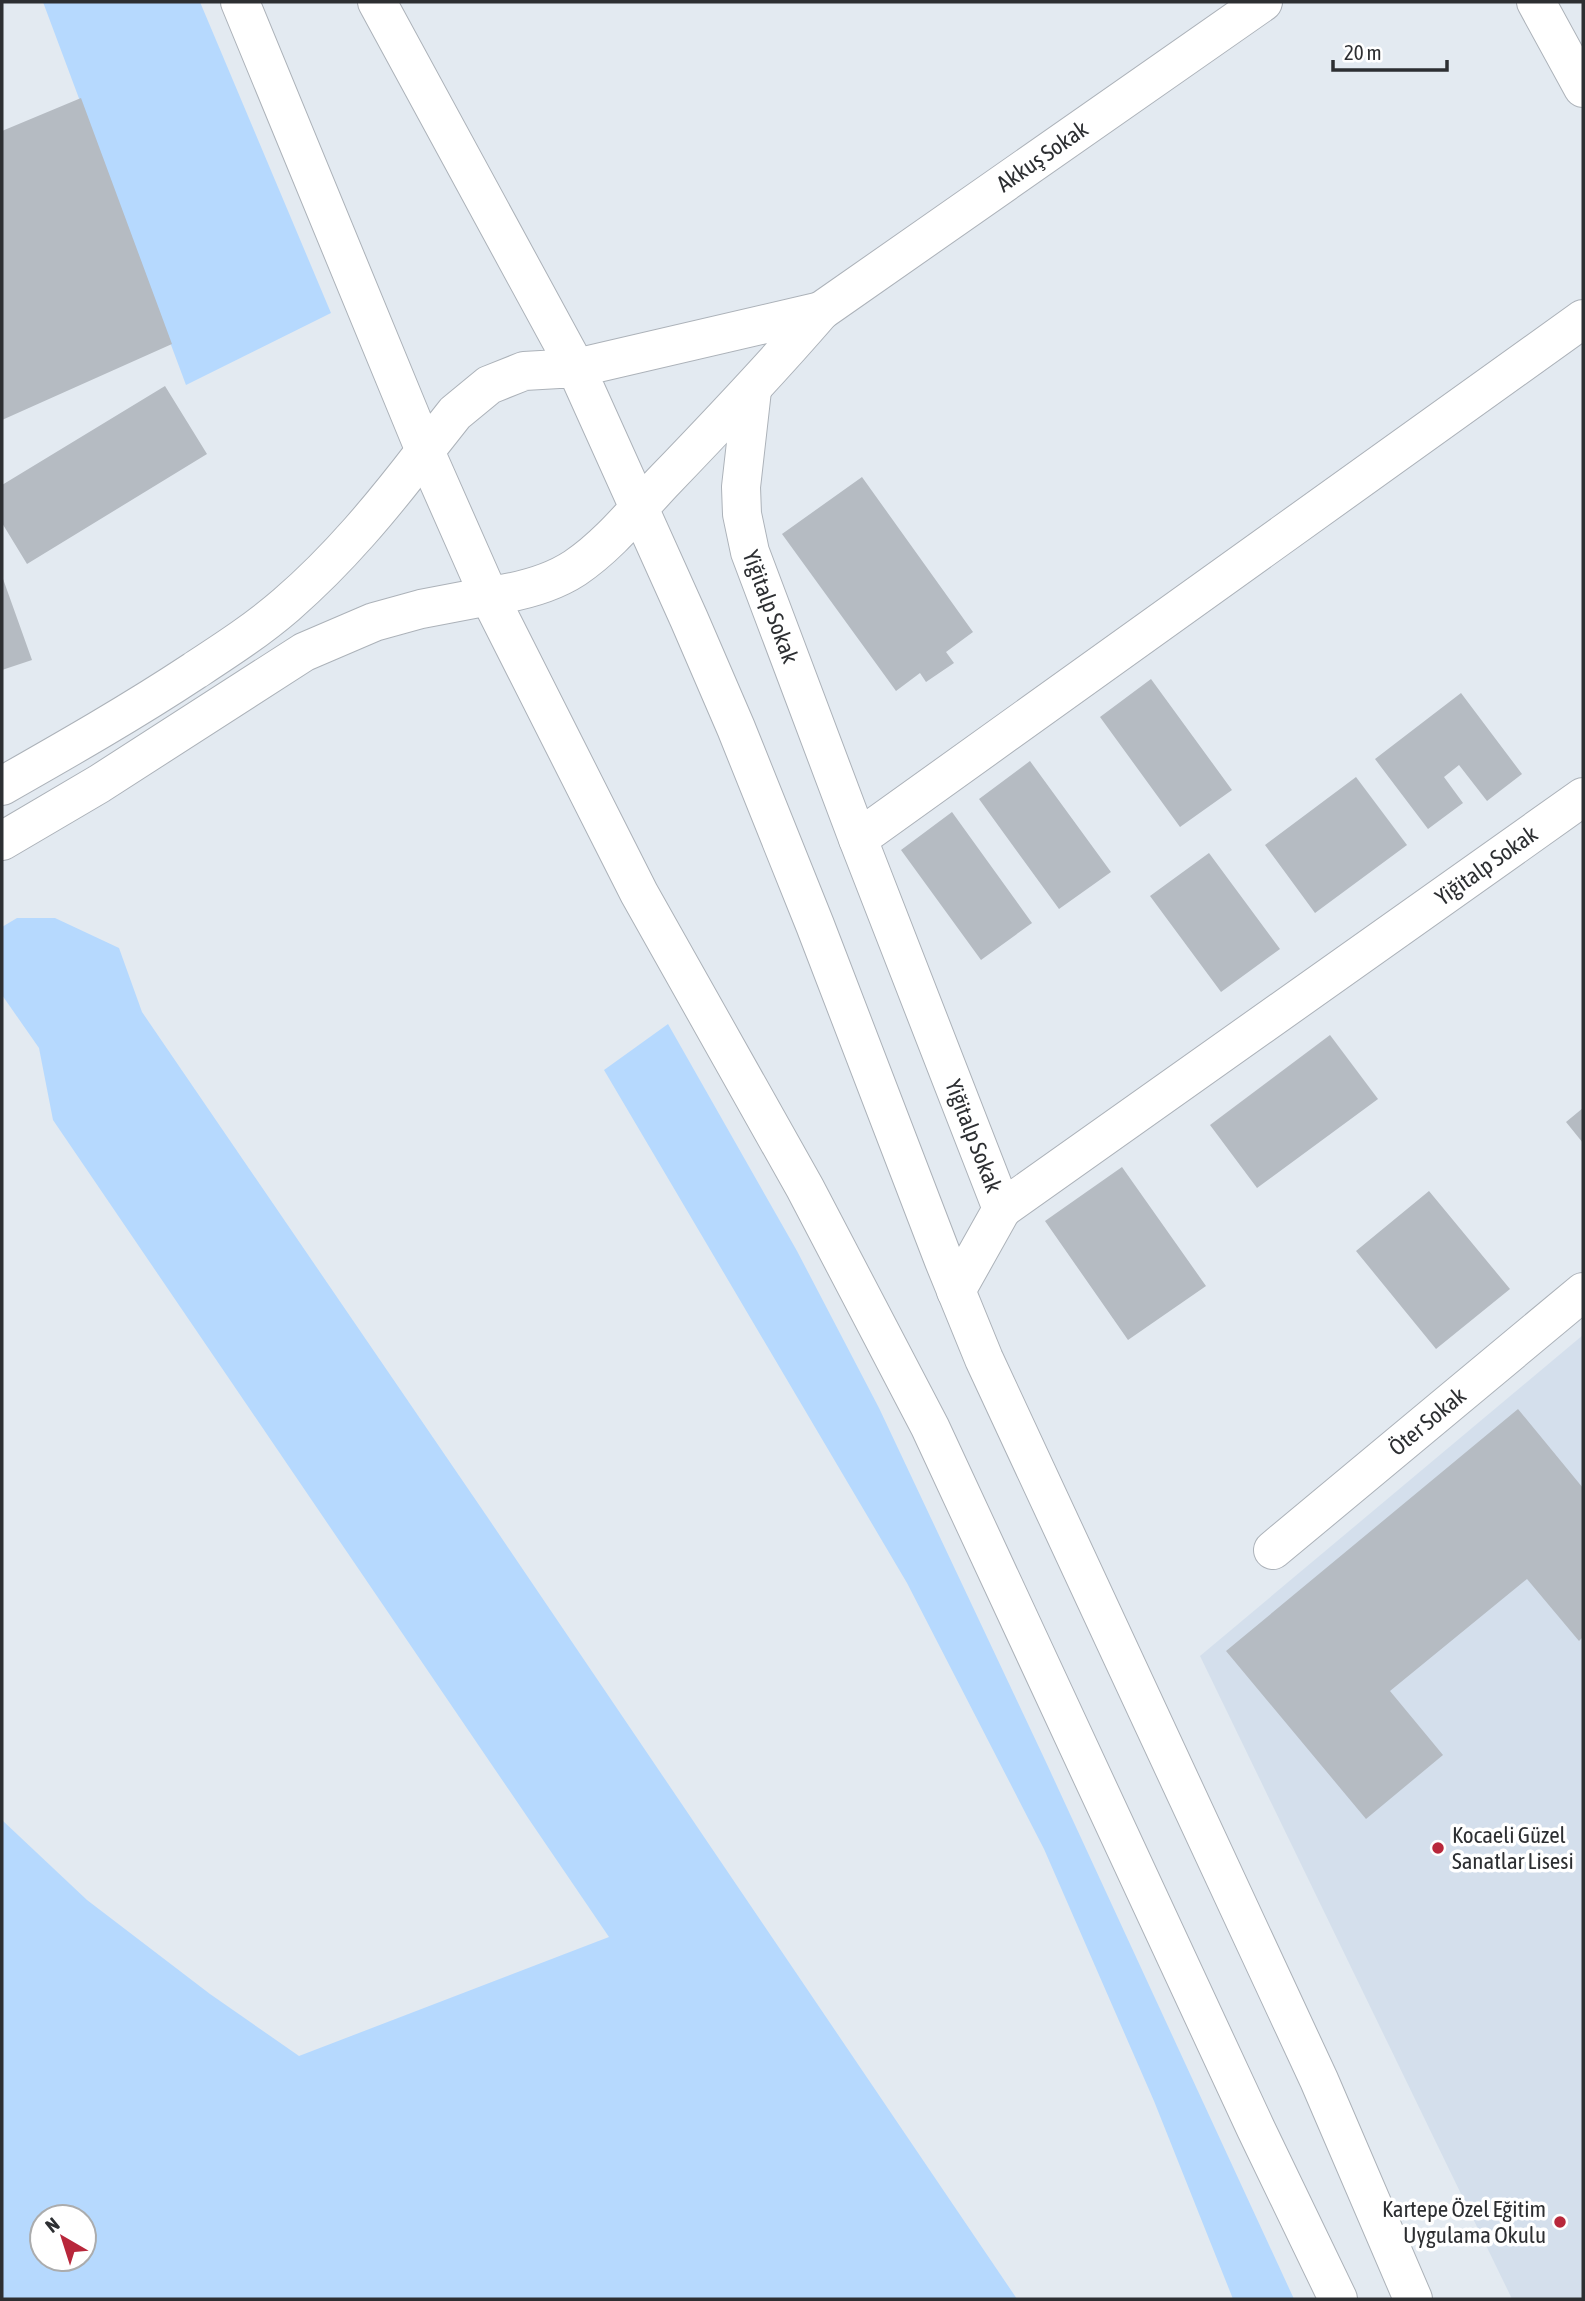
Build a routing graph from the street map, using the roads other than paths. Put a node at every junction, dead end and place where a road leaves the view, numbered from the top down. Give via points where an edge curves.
1 (240, 2) edge
2 (377, 2) edge
3 (1263, 2) edge
4 (1536, 2) edge
5 (1583, 88) edge
6 (821, 311) junction
7 (1583, 319) edge
8 (576, 368) junction
9 (752, 390) junction
10 (425, 451) junction
11 (639, 508) junction
12 (489, 596) junction
13 (2, 786) edge
14 (1583, 797) edge
15 (858, 839) junction
16 (2, 841) edge
17 (1002, 1209) junction
18 (956, 1291) junction
19 (1583, 1292) edge
20 (1273, 1550) dead end
21 (1338, 2299) edge
22 (1413, 2299) edge

1 - 10 main road
2 - 8 main road
3 - 6 main road, Akkuş Sokak
4 - 5 main road
6 - 8 main road
6 - 9 main road
7 - 15 main road
8 - 10 main road via 524,371 489,385 454,413
8 - 11 main road
9 - 11 main road
9 - 15 main road, Yiğitalp Sokak via 741,487 750,552
10 - 12 main road
10 - 13 main road via 378,512 286,606 172,685
11 - 12 main road via 613,538 573,569 524,591
11 - 18 main road via 736,728
12 - 16 main road via 374,622 304,652
12 - 21 main road via 639,893 805,1188 930,1427
14 - 17 main road, Yiğitalp Sokak
15 - 17 main road, Yiğitalp Sokak
17 - 18 main road
18 - 22 main road via 1319,2080
19 - 20 main road, Öter Sokak

